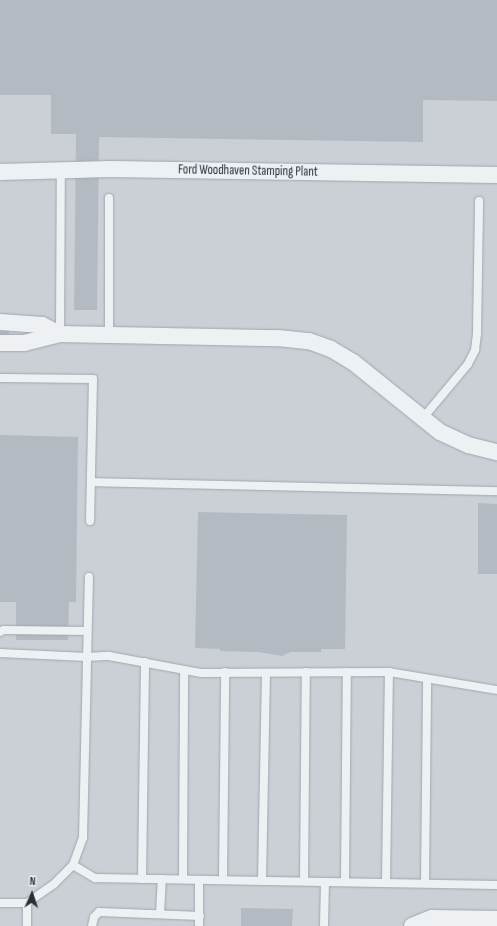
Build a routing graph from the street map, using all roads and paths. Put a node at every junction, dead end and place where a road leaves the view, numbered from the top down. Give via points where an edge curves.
1 (60, 170) junction
2 (0, 172) edge
3 (497, 175) edge
4 (110, 198) dead end
5 (479, 201) dead end
6 (0, 322) edge
7 (60, 334) junction
8 (109, 335) junction
9 (0, 343) edge
10 (0, 378) edge
11 (423, 418) junction
12 (497, 452) edge
13 (91, 482) junction
14 (497, 491) edge
15 (90, 521) dead end
16 (88, 577) dead end
17 (87, 631) junction
18 (0, 632) edge
19 (0, 653) edge
20 (87, 657) junction
21 (145, 662) junction
22 (184, 670) junction
23 (225, 672) junction
24 (306, 672) junction
25 (347, 672) junction
26 (389, 672) junction
27 (266, 673) junction
28 (427, 679) junction
29 (497, 690) edge
30 (73, 865) junction
31 (142, 879) junction
32 (162, 879) junction
33 (183, 879) junction
34 (199, 880) junction
35 (223, 880) junction
36 (262, 881) junction
37 (304, 881) junction
38 (324, 882) junction
39 (345, 882) junction
40 (386, 883) junction
41 (425, 883) junction
42 (497, 885) edge
43 (0, 903) edge
44 (27, 904) junction
45 (160, 914) junction
46 (200, 916) junction
47 (497, 919) edge
48 (27, 926) edge
49 (92, 926) edge
50 (199, 926) edge
51 (324, 926) edge
52 (412, 926) edge

1 - 2 street, Ford Woodhaven Stamping Plant
1 - 3 street, Ford Woodhaven Stamping Plant
1 - 7 lane
4 - 8 lane
5 - 11 lane via 477,334 474,350 468,364
6 - 7 street via 42,325
7 - 8 street
7 - 9 street via 24,343
8 - 11 street via 278,338 309,341 331,349 353,362
10 - 13 lane via 93,378
11 - 12 street via 440,432 468,445
13 - 14 lane
13 - 15 lane
16 - 17 lane
17 - 18 lane
17 - 20 lane
19 - 20 lane
20 - 21 lane via 109,656
20 - 30 lane via 83,838
21 - 22 lane
21 - 31 lane
22 - 23 lane via 201,673
22 - 33 lane
23 - 27 lane
23 - 35 lane
24 - 25 lane
24 - 27 lane
24 - 37 lane
25 - 26 lane
25 - 39 lane
26 - 28 lane
26 - 40 lane
27 - 36 lane
28 - 29 lane
28 - 41 lane
30 - 31 lane via 95,878
30 - 44 lane via 54,884
31 - 32 lane
32 - 33 lane
32 - 45 lane
33 - 34 lane
34 - 35 lane
34 - 46 lane
35 - 36 lane
36 - 37 lane
37 - 38 lane
38 - 39 lane
38 - 51 lane
39 - 40 lane
40 - 41 lane
41 - 42 lane
43 - 44 lane
44 - 48 lane
45 - 46 lane
45 - 49 lane via 99,912 94,916
46 - 50 lane
47 - 52 street via 432,918

